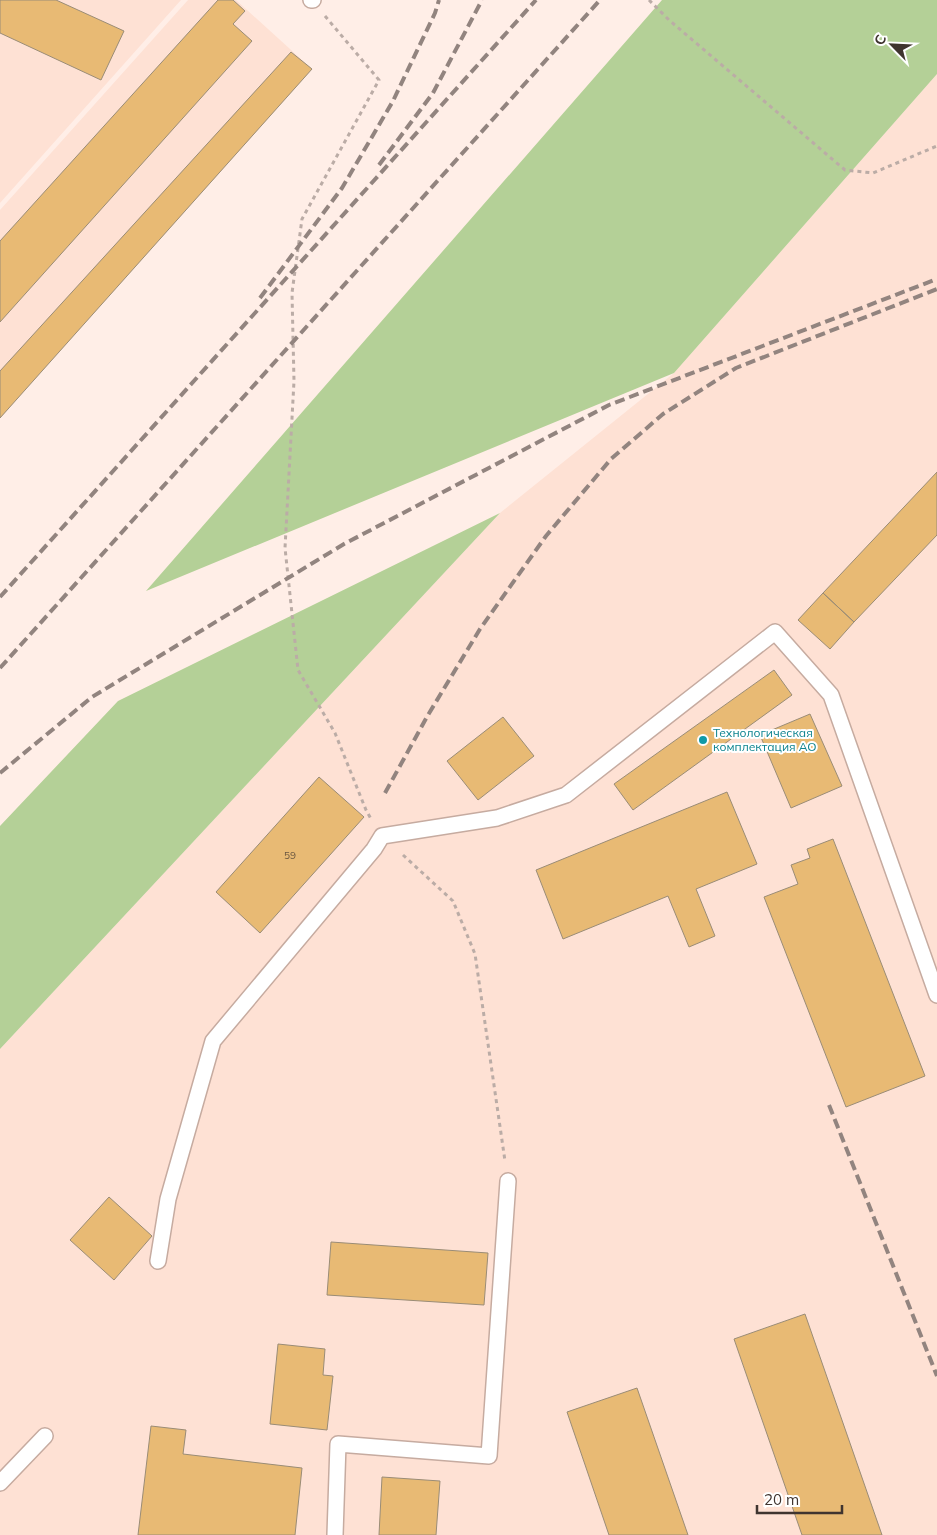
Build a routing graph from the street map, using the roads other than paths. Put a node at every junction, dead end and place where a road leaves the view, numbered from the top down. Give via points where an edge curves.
1 (937, 995) edge
2 (508, 1181) road end
3 (158, 1262) dead end
4 (45, 1436) dead end
5 (0, 1483) edge
6 (334, 1535) edge

1 - 3 lane via 831,696 776,632 566,795 497,818 382,836 213,1041 168,1199
2 - 6 lane via 489,1456 338,1444
4 - 5 lane

